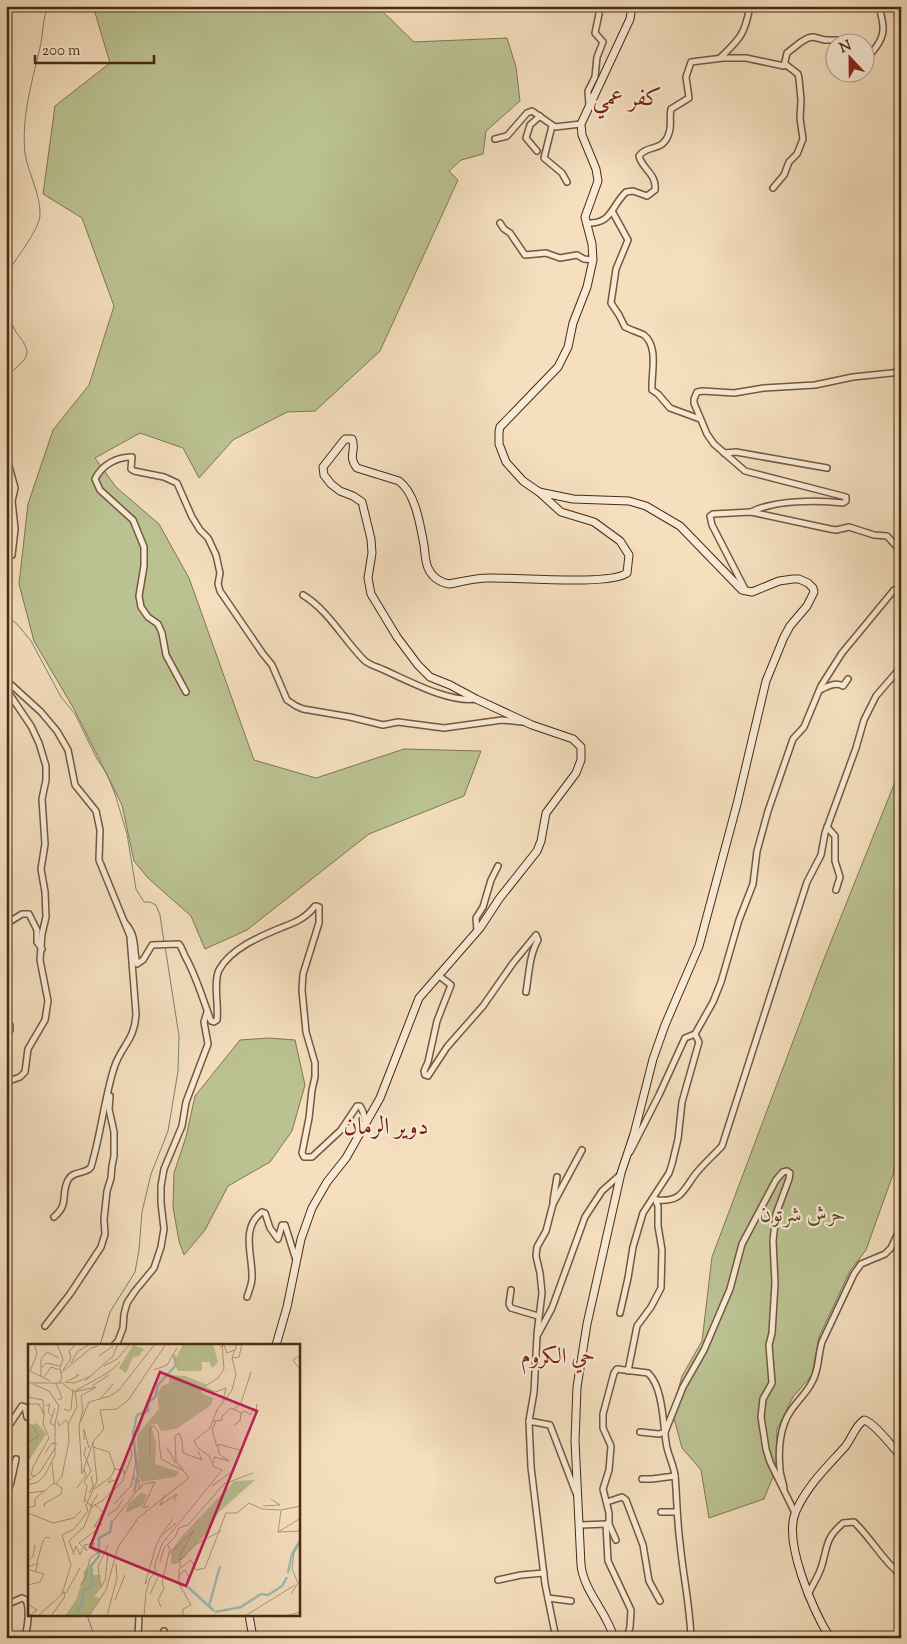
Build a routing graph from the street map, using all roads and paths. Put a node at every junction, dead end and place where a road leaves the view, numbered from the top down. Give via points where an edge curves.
1 (598, 6) edge
2 (632, 6) edge
3 (750, 6) edge
4 (880, 6) edge
5 (897, 6) edge
6 (901, 13) edge
7 (824, 40) edge
8 (874, 50) edge
9 (720, 58) junction
10 (785, 64) junction
11 (589, 105) junction
12 (540, 116) junction
13 (582, 124) junction
14 (552, 126) junction
15 (495, 139) dead end
16 (537, 151) dead end
17 (567, 182) dead end
18 (773, 188) dead end
19 (612, 211) junction
20 (500, 223) dead end
21 (586, 223) junction
22 (593, 260) junction
23 (901, 372) edge
24 (700, 419) junction
25 (724, 453) junction
26 (6, 456) edge
27 (828, 468) dead end
28 (539, 492) junction
29 (751, 512) junction
30 (898, 548) dead end
31 (12, 556) dead end
32 (894, 590) dead end
33 (746, 591) junction
34 (303, 595) dead end
35 (901, 667) edge
36 (848, 678) dead end
37 (6, 680) edge
38 (6, 689) edge
39 (820, 690) junction
40 (186, 692) dead end
41 (476, 699) junction
42 (532, 724) junction
43 (828, 827) junction
44 (498, 866) dead end
45 (836, 890) dead end
46 (125, 923) junction
47 (6, 924) edge
48 (477, 932) junction
49 (42, 949) junction
50 (438, 975) junction
51 (526, 992) dead end
52 (207, 1011) junction
53 (6, 1021) edge
54 (695, 1034) junction
55 (6, 1038) edge
56 (6, 1082) edge
57 (110, 1085) junction
58 (365, 1127) junction
59 (582, 1150) dead end
60 (628, 1156) junction
61 (621, 1173) junction
62 (557, 1177) dead end
63 (655, 1198) junction
64 (552, 1204) junction
65 (54, 1217) dead end
66 (901, 1227) edge
67 (296, 1260) junction
68 (511, 1290) dead end
69 (247, 1297) dead end
70 (620, 1313) dead end
71 (538, 1316) junction
72 (46, 1326) dead end
73 (537, 1336) junction
74 (115, 1344) edge
75 (276, 1344) edge
76 (628, 1372) junction
77 (27, 1417) dead end
78 (529, 1421) junction
79 (6, 1430) edge
80 (640, 1432) dead end
81 (665, 1432) junction
82 (901, 1456) edge
83 (16, 1459) dead end
84 (675, 1476) junction
85 (642, 1479) dead end
86 (6, 1496) edge
87 (578, 1496) junction
88 (786, 1496) junction
89 (607, 1502) junction
90 (661, 1512) dead end
91 (676, 1512) junction
92 (795, 1513) junction
93 (607, 1524) junction
94 (580, 1525) junction
95 (616, 1540) dead end
96 (544, 1573) junction
97 (901, 1575) edge
98 (498, 1580) dead end
99 (808, 1596) junction
100 (548, 1598) junction
101 (571, 1600) dead end
102 (660, 1601) dead end
103 (6, 1605) edge
104 (139, 1616) edge
105 (249, 1616) edge
106 (164, 1631) dead end
107 (24, 1638) edge
108 (138, 1638) edge
109 (164, 1638) edge
110 (253, 1638) edge
111 (556, 1638) edge
112 (614, 1638) edge
113 (627, 1638) edge
114 (690, 1638) edge
115 (830, 1638) edge

1 - 11 street via 595,33 603,42 597,57 595,77 588,91
2 - 11 street via 630,19
3 - 9 street via 744,32
4 - 8 street via 883,28
5 - 6 street
7 - 10 street via 813,37 801,42 787,53
9 - 10 street
9 - 19 street via 689,64 686,77 688,98 671,109 666,140 639,156 640,162 653,176 655,190 647,196 626,192
10 - 18 street via 798,74 803,139 797,154
11 - 13 street
12 - 14 street
12 - 15 street via 530,111 507,136
12 - 16 street via 526,134 527,141
13 - 14 street
13 - 21 street via 582,135 598,182 589,202
14 - 17 street via 544,158
19 - 21 street via 603,220
19 - 24 street via 628,240 616,269 610,302 625,327 644,335 650,344 652,390 670,408
20 - 22 street via 525,255 546,253 560,258 577,254
21 - 22 street
22 - 28 street via 568,347 558,367 498,432 506,462 523,481
23 - 24 street via 734,393 702,391 694,399
24 - 25 street via 711,439
25 - 27 street via 750,454
25 - 29 street via 745,471 846,497 843,503 797,502
26 - 31 street via 15,488
28 - 33 street via 573,499 629,501 646,506 685,530
28 - 41 street via 561,512 594,522 620,541 629,554 627,573 610,578 575,580 486,578 444,583 428,567 413,503 403,484 357,468 352,460 352,438 345,439 322,467 331,484 362,502 372,548 369,589 397,637 425,673
29 - 30 street via 830,529 849,527 883,535
29 - 33 street via 710,516
32 - 39 street via 842,653
33 - 60 street via 752,592 792,578 808,583 814,592 784,637 766,681 699,946 653,1059
34 - 41 street via 320,608 368,663 433,692
35 - 43 street via 876,696 864,720
36 - 39 street via 843,686 830,685
37 - 46 street via 42,712 66,744 75,785 96,811 100,830 99,860
38 - 49 street via 31,726 46,766 42,799 45,844 41,869 46,917
39 - 54 street via 804,727 793,740 768,811 757,851 753,884 738,920 721,982
40 - 42 street via 166,655 158,624 141,607 139,596 144,547 133,520 100,490 95,479 100,470 121,457 132,457 131,469 134,472 164,477 177,483 192,517 216,555 220,591 271,662 287,700 296,706 383,725 398,722 444,728 502,720
41 - 42 street
42 - 48 street via 573,739 581,746 580,760 576,773 546,813 537,851
43 - 45 street via 835,836 835,861 840,877
43 - 63 street via 821,855 807,882 722,1146 678,1197 664,1201
44 - 48 street via 476,918
46 - 52 street via 134,936 137,964 152,945 179,944
46 - 57 street via 130,936 135,1026 116,1064
47 - 49 street via 22,914 30,915
48 - 50 street
49 - 56 street via 40,966 48,996 46,1014 28,1048 24,1074
50 - 51 street via 451,984 424,1071 428,1076 447,1047 483,1006 536,935 538,940 530,960
50 - 58 street via 419,998 380,1098
52 - 58 street via 211,1021 217,1020 218,971 228,959 241,948 304,918 315,906 318,907 319,923 303,974 306,1032 315,1063 315,1077 302,1153 304,1157 312,1158 341,1130 357,1106 365,1116
52 - 74 street via 204,1022 208,1044 186,1102 182,1126 164,1169 161,1247 154,1268 127,1303 123,1328
53 - 55 street via 10,1026
54 - 60 street via 685,1038
54 - 63 street via 699,1042 682,1102 672,1164
57 - 65 street via 91,1166 86,1172 69,1177 64,1206
57 - 72 street via 114,1156 107,1191 105,1234 101,1248
58 - 67 street via 312,1208
59 - 64 street
60 - 61 street
61 - 73 street via 602,1191 585,1217 552,1308
61 - 87 street via 587,1324 577,1388
62 - 64 street
63 - 70 street via 643,1213
63 - 76 street via 662,1250 661,1288 637,1326
64 - 71 street via 546,1231 536,1254 542,1286
66 - 88 street via 891,1248 861,1264 854,1274 822,1342 813,1381 784,1424 779,1460
67 - 69 street via 284,1225 278,1239 265,1213 254,1218 249,1239 252,1279
67 - 75 street
68 - 71 street via 511,1308
71 - 73 street
73 - 78 street
76 - 81 street via 648,1373 652,1377
76 - 89 street via 617,1369 614,1373 603,1414 603,1428 611,1446 603,1489
77 - 79 street via 22,1406
78 - 87 street via 550,1425
78 - 96 street
80 - 81 street
81 - 84 street
81 - 88 street via 730,1289 742,1244 776,1180 787,1171 789,1179 776,1214 773,1241 775,1283 769,1345 772,1383 763,1399 761,1417 766,1449
82 - 92 street via 872,1424 864,1420 807,1490
83 - 86 street
84 - 85 street
84 - 91 street
87 - 94 street
88 - 92 street
89 - 93 street via 610,1520
89 - 102 street via 622,1497 626,1500 643,1545 649,1581
90 - 91 street
91 - 114 street
92 - 99 street via 795,1545
93 - 94 street
93 - 95 street
93 - 113 street via 608,1561 631,1610
94 - 112 street via 582,1574 607,1618
96 - 98 street
96 - 100 street
97 - 99 street via 886,1563 854,1522 844,1523 830,1538
99 - 115 street
100 - 101 street
100 - 111 street
103 - 107 street via 22,1598 28,1603 29,1627
104 - 108 street
105 - 110 street
106 - 109 street

